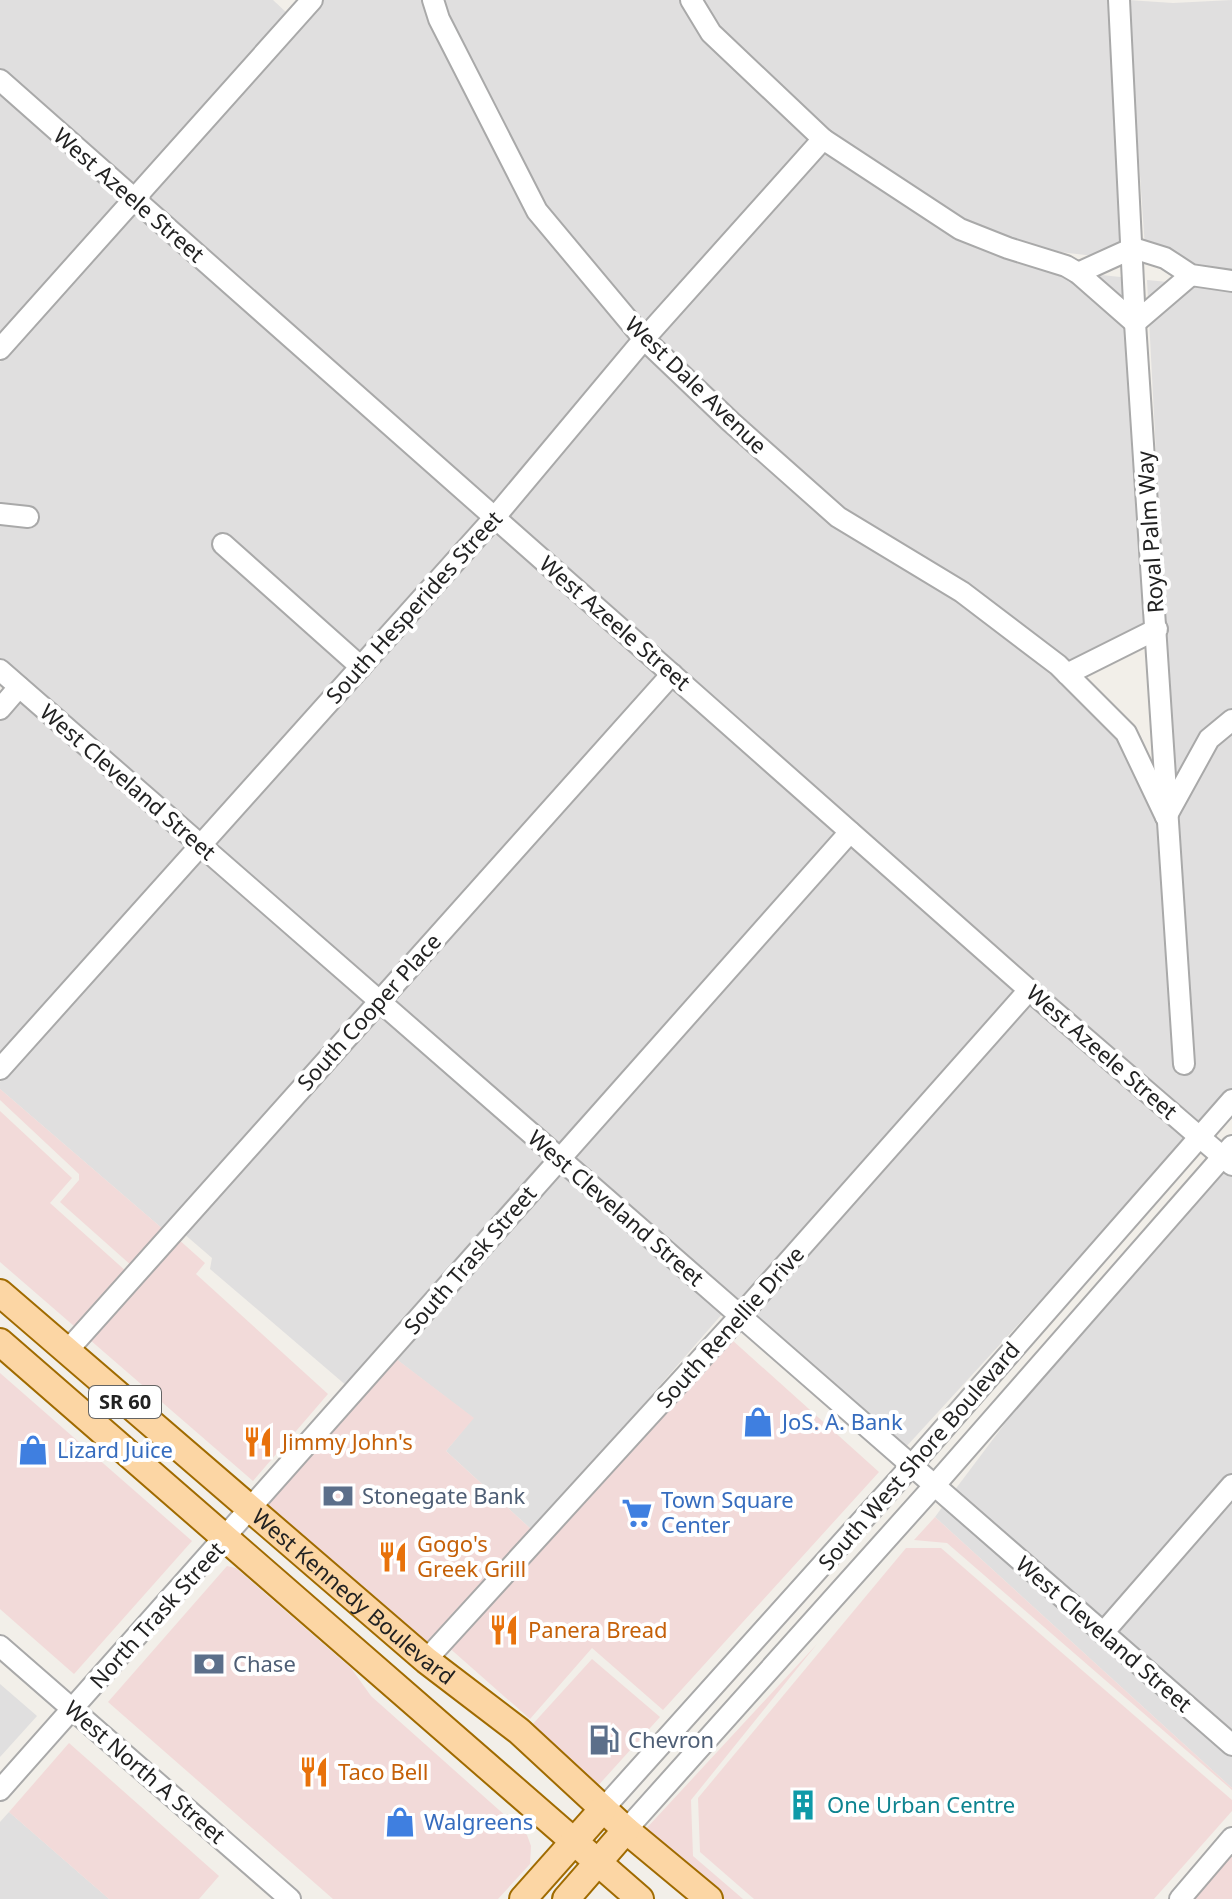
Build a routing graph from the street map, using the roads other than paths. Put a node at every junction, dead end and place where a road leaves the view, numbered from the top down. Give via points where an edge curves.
1 (433, 0) edge
2 (691, 0) edge
3 (1119, 0) edge
4 (300, 4) edge
5 (0, 80) edge
6 (823, 139) junction
7 (135, 200) junction
8 (1133, 248) junction
9 (1078, 273) junction
10 (1191, 275) junction
11 (1232, 281) edge
12 (1135, 323) junction
13 (644, 339) junction
14 (0, 349) edge
15 (0, 514) edge
16 (28, 517) dead end
17 (495, 517) junction
18 (223, 544) dead end
19 (1157, 629) junction
20 (361, 667) junction
21 (0, 670) edge
22 (672, 674) junction
23 (1067, 674) junction
24 (19, 687) junction
25 (0, 709) edge
26 (1232, 720) edge
27 (1166, 817) junction
28 (850, 832) junction
29 (202, 846) junction
30 (1029, 990) junction
31 (378, 1001) junction
32 (1184, 1064) dead end
33 (0, 1069) edge
34 (1232, 1100) edge
35 (1200, 1136) junction
36 (1229, 1156) edge
37 (559, 1159) junction
38 (0, 1293) edge
39 (740, 1316) junction
40 (0, 1342) edge
41 (67, 1351) junction
42 (911, 1466) junction
43 (1232, 1485) edge
44 (934, 1486) junction
45 (250, 1511) junction
46 (226, 1539) junction
47 (1103, 1633) junction
48 (0, 1646) edge
49 (426, 1660) junction
50 (72, 1709) junction
51 (1232, 1745) edge
52 (0, 1790) edge
53 (603, 1809) junction
54 (626, 1830) junction
55 (1232, 1838) edge
56 (574, 1841) junction
57 (598, 1863) junction
58 (290, 1899) edge
59 (523, 1899) edge
60 (566, 1899) edge
61 (640, 1899) edge
62 (709, 1899) edge
63 (1180, 1899) edge

1 - 13 street, West Dale Avenue via 537,211
2 - 6 street via 711,33
3 - 8 street, Royal Palm Way
4 - 7 street
5 - 7 street, West Azeele Street
6 - 9 street via 960,229
6 - 13 street, South Hesperides Street
7 - 14 street
7 - 17 street, West Azeele Street
8 - 9 street
8 - 10 street via 1165,258
8 - 12 street, Royal Palm Way
9 - 12 street
10 - 11 street
10 - 12 street
12 - 19 street, Royal Palm Way
13 - 17 street, South Hesperides Street
13 - 23 street, West Dale Avenue via 838,517 962,592
15 - 16 street
17 - 20 street, South Hesperides Street
17 - 22 street, West Azeele Street
18 - 20 street
19 - 23 street
19 - 27 street, Royal Palm Way
20 - 29 street, South Hesperides Street
21 - 24 street, West Cleveland Street
22 - 28 street, West Azeele Street
22 - 31 street, South Cooper Place
23 - 27 street, West Dale Avenue via 1126,733
24 - 25 street
24 - 29 street, West Cleveland Street
26 - 27 street via 1209,739
27 - 32 street, Royal Palm Way
28 - 30 street, West Azeele Street
28 - 37 street, South Trask Street
29 - 31 street, West Cleveland Street
29 - 33 street, South Hesperides Street
30 - 35 street, West Azeele Street
30 - 39 street, South Renellie Drive
31 - 37 street, West Cleveland Street
31 - 41 street, South Cooper Place
34 - 35 street, South West Shore Boulevard
35 - 36 street, West Azeele Street
35 - 42 street, South West Shore Boulevard
36 - 44 street, South West Shore Boulevard
37 - 39 street, West Cleveland Street
37 - 45 street, South Trask Street
38 - 41 main road, West Kennedy Boulevard / SR 60
39 - 42 street, West Cleveland Street
39 - 49 street, South Renellie Drive
40 - 46 main road, West Kennedy Boulevard / SR 60
41 - 45 main road, West Kennedy Boulevard / SR 60
42 - 44 street, West Cleveland Street
42 - 53 street, South West Shore Boulevard
43 - 47 street
44 - 47 street, West Cleveland Street
44 - 54 street, South West Shore Boulevard
45 - 46 street, North Trask Street
45 - 49 main road, West Kennedy Boulevard / SR 60
46 - 50 street, North Trask Street
46 - 56 main road, West Kennedy Boulevard / SR 60
47 - 51 street, West Cleveland Street
48 - 50 street, West North A Street
49 - 53 main road, West Kennedy Boulevard / SR 60 via 507,1721
50 - 52 street, North Trask Street
50 - 58 street, West North A Street
53 - 54 main road, West Kennedy Boulevard / SR 60
53 - 56 main road
54 - 57 main road
54 - 62 main road, West Kennedy Boulevard / SR 60
55 - 63 street
56 - 57 main road, West Kennedy Boulevard / SR 60
56 - 59 main road
57 - 60 main road
57 - 61 main road, West Kennedy Boulevard / SR 60

